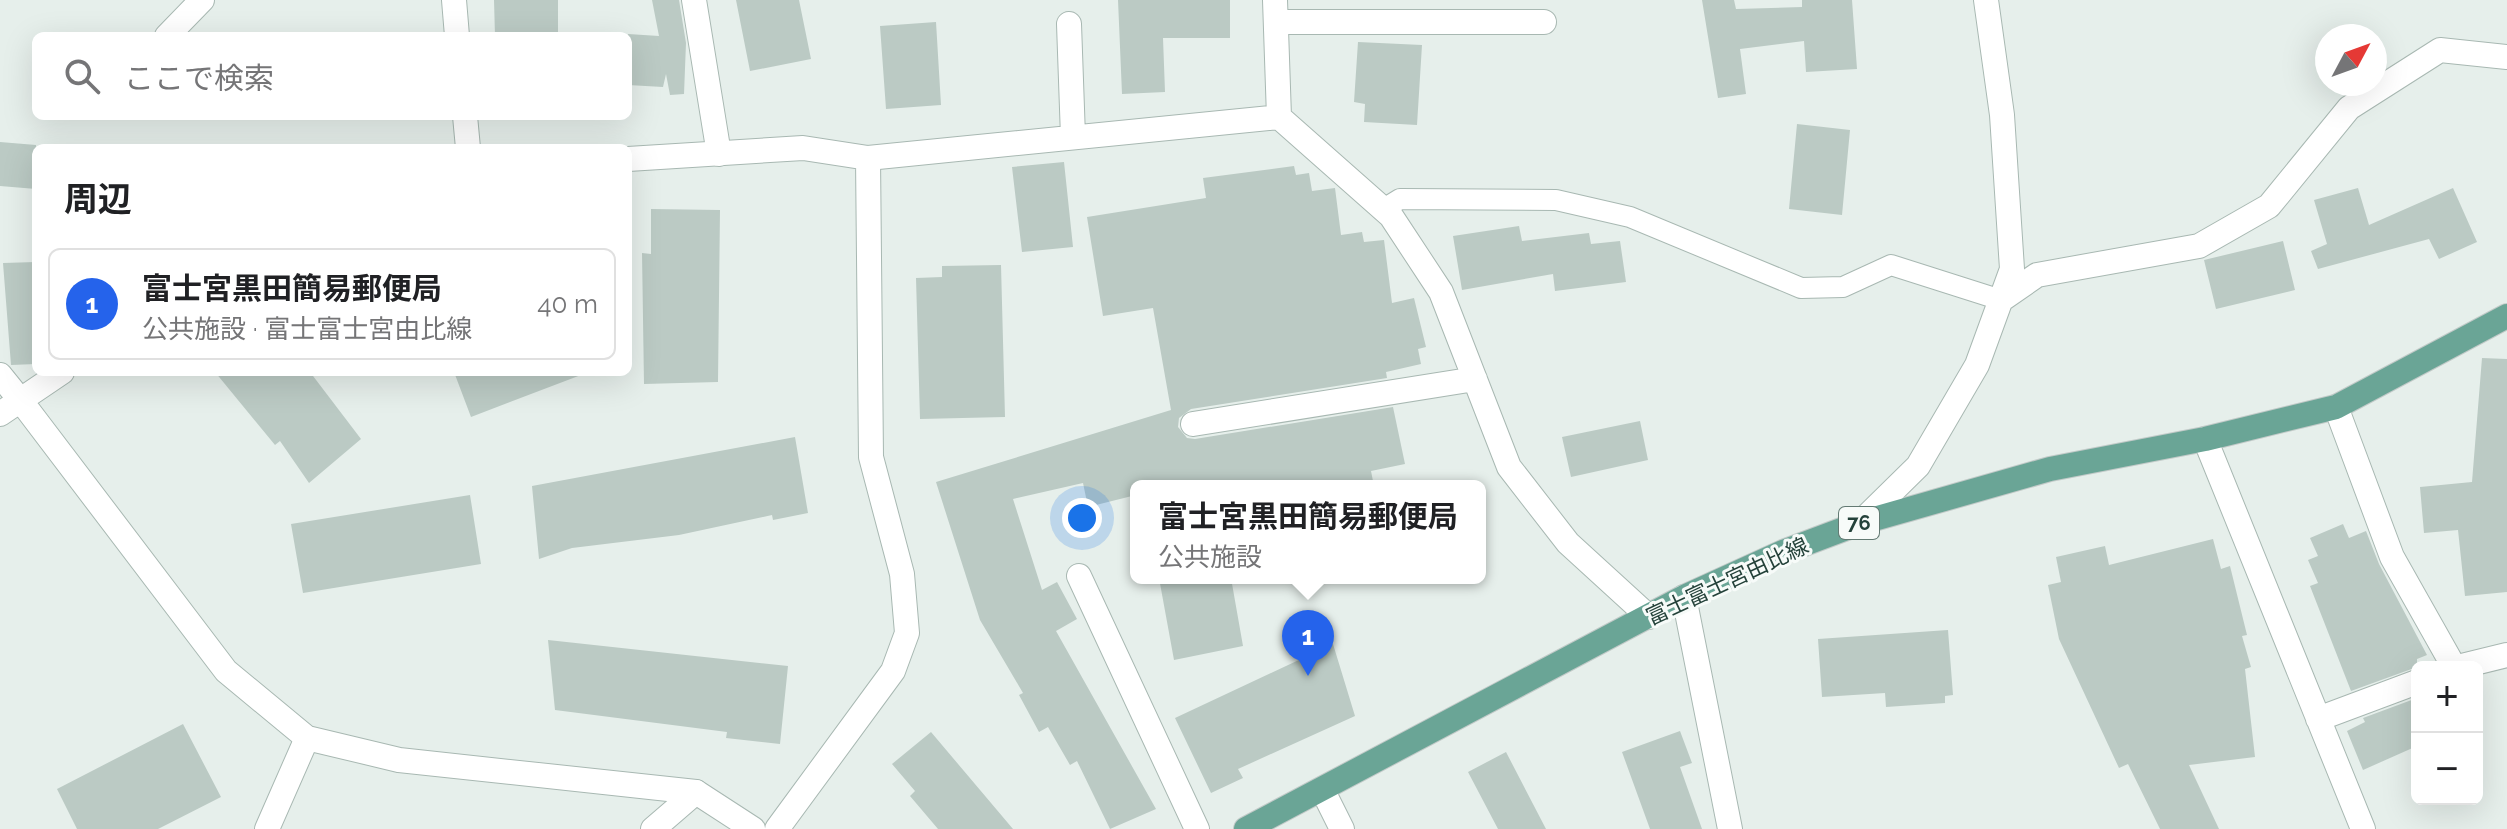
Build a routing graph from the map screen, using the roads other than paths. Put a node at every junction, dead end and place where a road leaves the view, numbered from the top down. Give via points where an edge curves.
1 (202, 0) edge
2 (454, 0) edge
3 (694, 0) edge
4 (1986, 0) edge
5 (1275, 11) edge
6 (1544, 22) dead end
7 (1069, 24) dead end
8 (171, 32) edge
9 (457, 32) edge
10 (2507, 57) edge
11 (1279, 117) junction
12 (465, 120) edge
13 (1073, 137) junction
14 (468, 144) edge
15 (719, 154) junction
16 (868, 158) junction
17 (632, 159) edge
18 (1382, 210) junction
19 (2001, 300) junction
20 (2507, 316) edge
21 (0, 375) edge
22 (56, 376) edge
23 (1475, 379) junction
24 (21, 401) junction
25 (2336, 407) junction
26 (0, 414) edge
27 (1193, 424) dead end
28 (2205, 439) junction
29 (1860, 523) junction
30 (1079, 576) dead end
31 (1684, 597) junction
32 (1649, 617) junction
33 (2507, 655) edge
34 (2453, 661) edge
35 (2482, 661) edge
36 (2411, 684) edge
37 (2318, 719) junction
38 (307, 738) junction
39 (1323, 791) junction
40 (696, 792) junction
41 (267, 829) edge
42 (653, 829) edge
43 (753, 829) edge
44 (777, 829) edge
45 (1197, 829) edge
46 (1246, 829) edge
47 (1342, 829) edge
48 (1730, 829) edge
49 (2363, 829) edge

1 - 8 street
2 - 9 street
3 - 15 street
4 - 19 street via 2002,115 2012,269
5 - 6 street
5 - 11 street
7 - 13 street
10 - 19 street via 2440,50 2349,108 2269,206 2199,246 2037,275
11 - 13 street
11 - 18 street
12 - 14 street
13 - 16 street
15 - 16 street via 803,148
15 - 17 street
16 - 44 street via 871,457 902,574 907,633 893,671
18 - 19 lane via 1400,199 1556,200 1630,217 1801,288 1843,287 1891,265
18 - 23 street via 1441,292
19 - 29 street via 1977,365 1918,466
20 - 25 main road, 富士富士宮由比線 / 76
21 - 24 street
22 - 24 street
23 - 27 street
23 - 32 street via 1509,467 1568,543
24 - 26 street
24 - 38 street via 226,671
25 - 28 main road, 富士富士宮由比線 / 76
25 - 34 street via 2392,557
28 - 29 main road, 富士富士宮由比線 / 76 via 2050,469
28 - 37 street
29 - 31 main road, 富士富士宮由比線 / 76
30 - 45 street
31 - 32 main road, 富士富士宮由比線 / 76
31 - 48 street
32 - 39 main road, 富士富士宮由比線 / 76
33 - 35 street
36 - 37 street
37 - 49 street
38 - 40 street via 399,760
38 - 41 street
39 - 46 main road, 富士富士宮由比線 / 76
39 - 47 street
40 - 42 street
40 - 43 street

